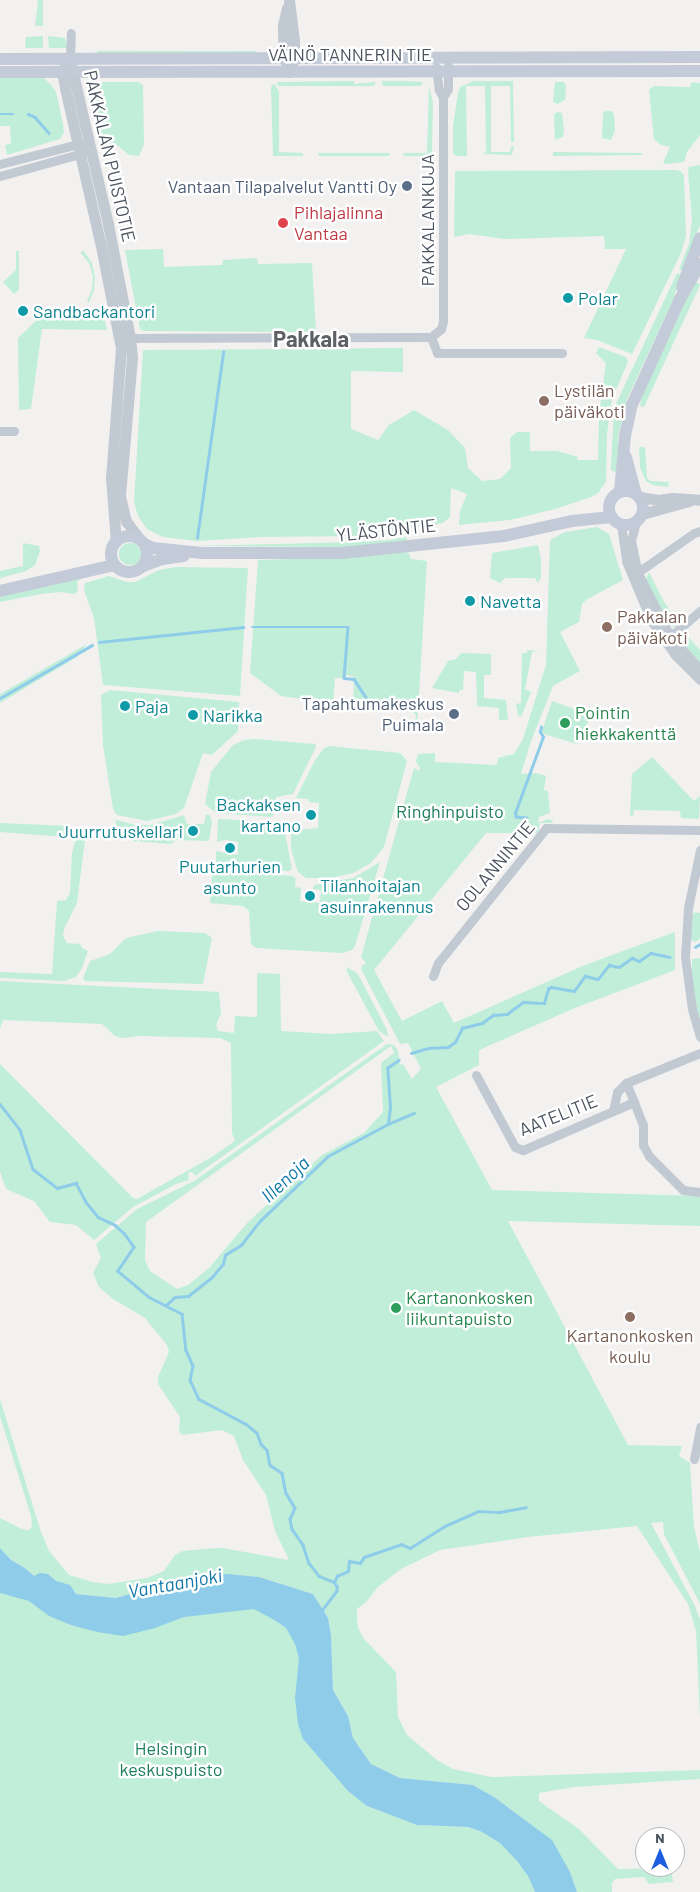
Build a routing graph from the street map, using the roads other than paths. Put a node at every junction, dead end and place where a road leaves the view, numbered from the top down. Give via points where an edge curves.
1 (288, 0) edge
2 (71, 33) dead end
3 (700, 57) edge
4 (70, 58) junction
5 (289, 58) junction
6 (441, 58) junction
7 (0, 59) edge
8 (700, 71) edge
9 (0, 72) edge
10 (68, 72) junction
11 (289, 72) junction
12 (442, 72) junction
13 (83, 148) junction
14 (0, 164) edge
15 (0, 176) edge
16 (700, 238) edge
17 (698, 260) edge
18 (431, 337) junction
19 (125, 338) junction
20 (562, 354) dead end
21 (0, 431) edge
22 (14, 431) dead end
23 (624, 451) junction
24 (620, 492) junction
25 (638, 495) junction
26 (696, 500) edge
27 (610, 502) junction
28 (639, 518) junction
29 (572, 521) junction
30 (616, 521) junction
31 (700, 531) edge
32 (141, 540) junction
33 (114, 544) junction
34 (202, 552) junction
35 (114, 565) junction
36 (143, 566) junction
37 (73, 573) junction
38 (635, 575) junction
39 (0, 591) edge
40 (700, 611) edge
41 (667, 638) junction
42 (700, 669) edge
43 (700, 680) edge
44 (700, 830) edge
45 (700, 850) edge
46 (433, 976) dead end
47 (700, 1037) edge
48 (700, 1053) edge
49 (476, 1075) dead end
50 (626, 1082) junction
51 (634, 1102) junction
52 (613, 1110) junction
53 (700, 1192) edge
54 (700, 1427) edge
55 (694, 1459) dead end

1 - 5 street via 293,25
2 - 4 street
3 - 6 main road, VÄINÖ TANNERIN TIE
4 - 5 main road, VÄINÖ TANNERIN TIE
4 - 7 main road, VÄINÖ TANNERIN TIE
4 - 10 street, PAKKALAN PUISTOTIE
5 - 6 main road, VÄINÖ TANNERIN TIE
5 - 11 street
6 - 12 street, PAKKALANKUJA
8 - 12 main road, VÄINÖ TANNERIN TIE
9 - 10 main road, VÄINÖ TANNERIN TIE
10 - 11 main road, VÄINÖ TANNERIN TIE
10 - 13 street, PAKKALAN PUISTOTIE
11 - 12 main road, VÄINÖ TANNERIN TIE
12 - 18 street, PAKKALANKUJA via 439,90 444,97 443,322 441,329
13 - 14 street
13 - 15 street
13 - 19 street, PAKKALAN PUISTOTIE via 108,224
16 - 17 main road
17 - 23 main road via 630,408
18 - 19 street
18 - 20 street via 437,353
19 - 32 street, PAKKALAN PUISTOTIE via 132,358 120,496 126,521
19 - 33 street, PAKKALAN PUISTOTIE via 111,477
21 - 22 street
23 - 24 main road
23 - 25 main road
24 - 25 main road via 630,491
24 - 27 main road
25 - 26 street via 658,500
25 - 28 main road via 643,504
26 - 28 street
27 - 29 main road, YLÄSTÖNTIE
27 - 30 main road via 610,512
28 - 30 main road via 630,525
28 - 38 street via 631,541
29 - 30 main road, YLÄSTÖNTIE
29 - 34 main road, YLÄSTÖNTIE via 521,533 364,551 288,554
30 - 38 street
31 - 38 street
32 - 33 main road via 122,537
32 - 34 main road, YLÄSTÖNTIE via 153,548
32 - 36 main road via 148,554
33 - 35 main road via 111,555
33 - 37 main road via 98,560
34 - 36 main road, YLÄSTÖNTIE
35 - 36 main road via 126,572
35 - 37 main road
37 - 39 main road
38 - 41 street via 651,621
40 - 41 street
41 - 42 street
41 - 43 street
44 - 46 street, OOLANNINTIE via 546,828 438,963
45 - 47 street via 688,908 685,957 692,1009
48 - 50 street
49 - 52 street, AATELITIE via 519,1149
50 - 51 street
50 - 52 street, AATELITIE via 617,1092
51 - 52 street
51 - 53 street via 643,1125 643,1145 649,1156 682,1190
54 - 55 street

